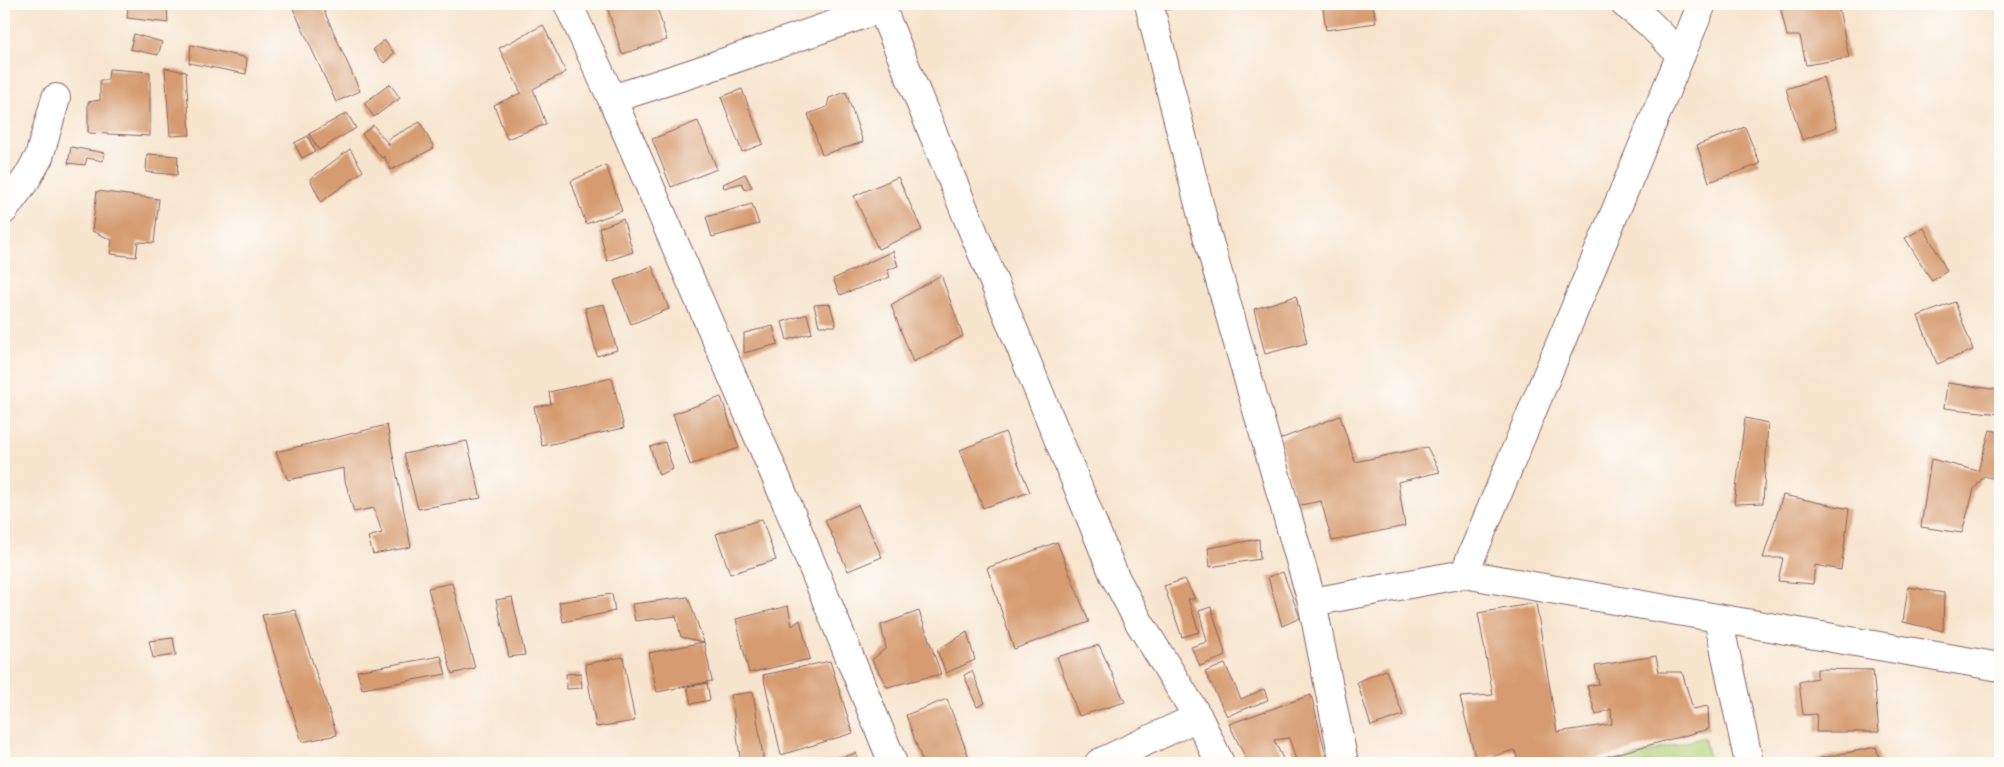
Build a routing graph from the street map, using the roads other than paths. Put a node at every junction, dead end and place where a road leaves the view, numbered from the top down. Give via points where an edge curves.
1 (568, 4) edge
2 (1149, 4) edge
3 (1625, 4) edge
4 (1702, 4) edge
5 (881, 6) edge
6 (1681, 55) junction
7 (56, 98) dead end
8 (612, 99) junction
9 (4, 210) edge
10 (1464, 574) junction
11 (1312, 602) junction
12 (1718, 618) junction
13 (2000, 667) edge
14 (1198, 717) junction
15 (893, 763) edge
16 (1099, 763) edge
17 (1220, 763) edge
18 (1344, 763) edge
19 (1749, 763) edge

1 - 8 street
2 - 11 street via 1205,228
3 - 6 street
4 - 6 street
5 - 8 street
5 - 14 street via 1114,575
6 - 10 street
7 - 9 street via 39,157
8 - 15 street via 778,482
10 - 11 street
10 - 12 street
11 - 18 street
12 - 13 street
12 - 19 street
14 - 16 street
14 - 17 street

